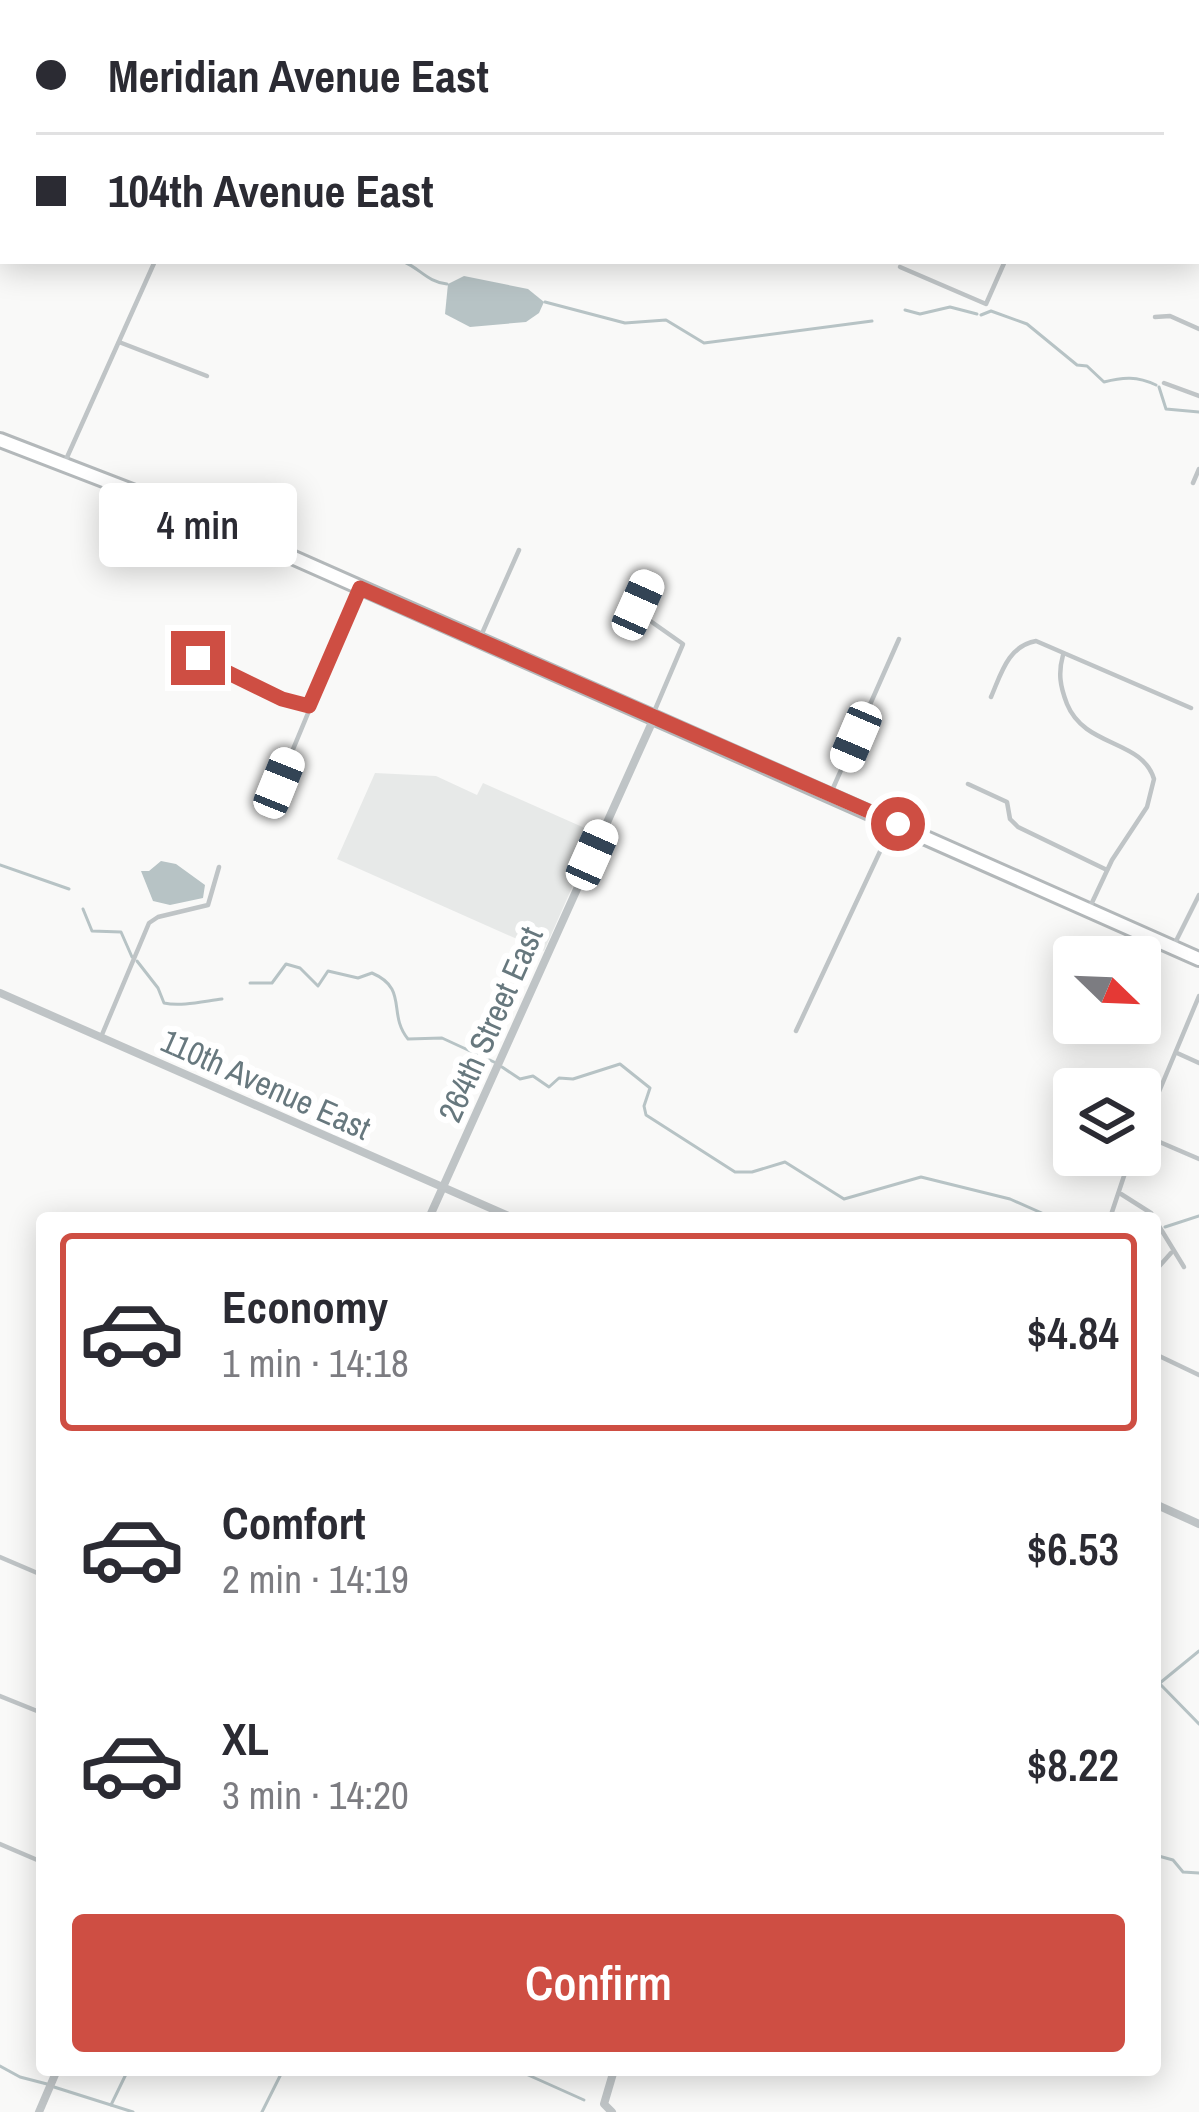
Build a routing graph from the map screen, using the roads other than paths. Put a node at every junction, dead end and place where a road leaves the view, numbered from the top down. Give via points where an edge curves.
1 (154, 264) edge
2 (1004, 264) edge
3 (900, 267) dead end
4 (1155, 316) dead end
5 (1199, 328) edge
6 (118, 342) junction
7 (207, 376) dead end
8 (1164, 383) dead end
9 (1199, 396) edge
10 (0, 440) edge
11 (64, 464) junction
12 (1199, 469) edge
13 (1193, 482) dead end
14 (519, 550) dead end
15 (651, 577) dead end
16 (360, 588) junction
17 (898, 639) dead end
18 (479, 640) junction
19 (1063, 655) junction
20 (198, 658) dead end
21 (991, 697) dead end
22 (309, 706) junction
23 (1191, 708) dead end
24 (653, 717) junction
25 (279, 783) dead end
26 (968, 784) dead end
27 (830, 795) junction
28 (893, 822) junction
29 (219, 867) dead end
30 (1107, 870) junction
31 (1199, 895) edge
32 (1089, 909) junction
33 (1173, 946) junction
34 (1199, 959) edge
35 (0, 994) edge
36 (1199, 996) edge
37 (796, 1031) dead end
38 (101, 1037) junction
39 (1176, 1053) junction
40 (1199, 1063) edge
41 (1161, 1088) edge
42 (1161, 1143) edge
43 (1199, 1159) edge
44 (1126, 1176) edge
45 (443, 1187) junction
46 (1121, 1194) junction
47 (432, 1212) edge
48 (499, 1212) edge
49 (1113, 1212) edge
50 (1149, 1212) edge
51 (1161, 1232) edge
52 (1172, 1252) junction
53 (1161, 1264) edge
54 (1184, 1268) dead end
55 (1161, 1357) edge
56 (1199, 1375) edge
57 (1161, 1507) edge
58 (1199, 1524) edge
59 (0, 1557) edge
60 (36, 1572) edge
61 (0, 1696) edge
62 (36, 1711) edge
63 (0, 1844) edge
64 (36, 1859) edge
65 (54, 2076) edge
66 (613, 2076) edge
67 (608, 2108) edge
68 (39, 2112) edge

1 - 6 street
2 - 3 street via 986,304
4 - 5 street
6 - 7 street
6 - 11 street
8 - 9 street
10 - 11 main road
11 - 16 main road
12 - 13 street
14 - 18 street
15 - 24 street via 639,613 683,644
16 - 18 main road
16 - 22 street
17 - 27 street
18 - 24 main road
19 - 21 street via 1031,641 1010,656
19 - 23 street
19 - 30 street via 1060,682 1076,723 1142,759 1153,774 1147,807
20 - 22 street
22 - 25 street
24 - 27 main road
24 - 45 street, 264th Street East
26 - 30 street via 1007,802 1015,825
27 - 28 main road
28 - 32 main road
28 - 37 street
29 - 38 street via 208,905 149,923
30 - 32 street
31 - 33 street
32 - 33 main road
33 - 34 main road
35 - 38 street, 110th Avenue East
36 - 39 street
38 - 45 street, 110th Avenue East
39 - 40 street
39 - 41 street
42 - 43 street
44 - 46 street
45 - 47 street, 264th Street East
45 - 48 street, 110th Avenue East
46 - 49 street
46 - 50 street
51 - 52 street
52 - 53 street
52 - 54 street
55 - 56 street
57 - 58 street
59 - 60 street
61 - 62 street
63 - 64 street
65 - 68 street
66 - 67 street

